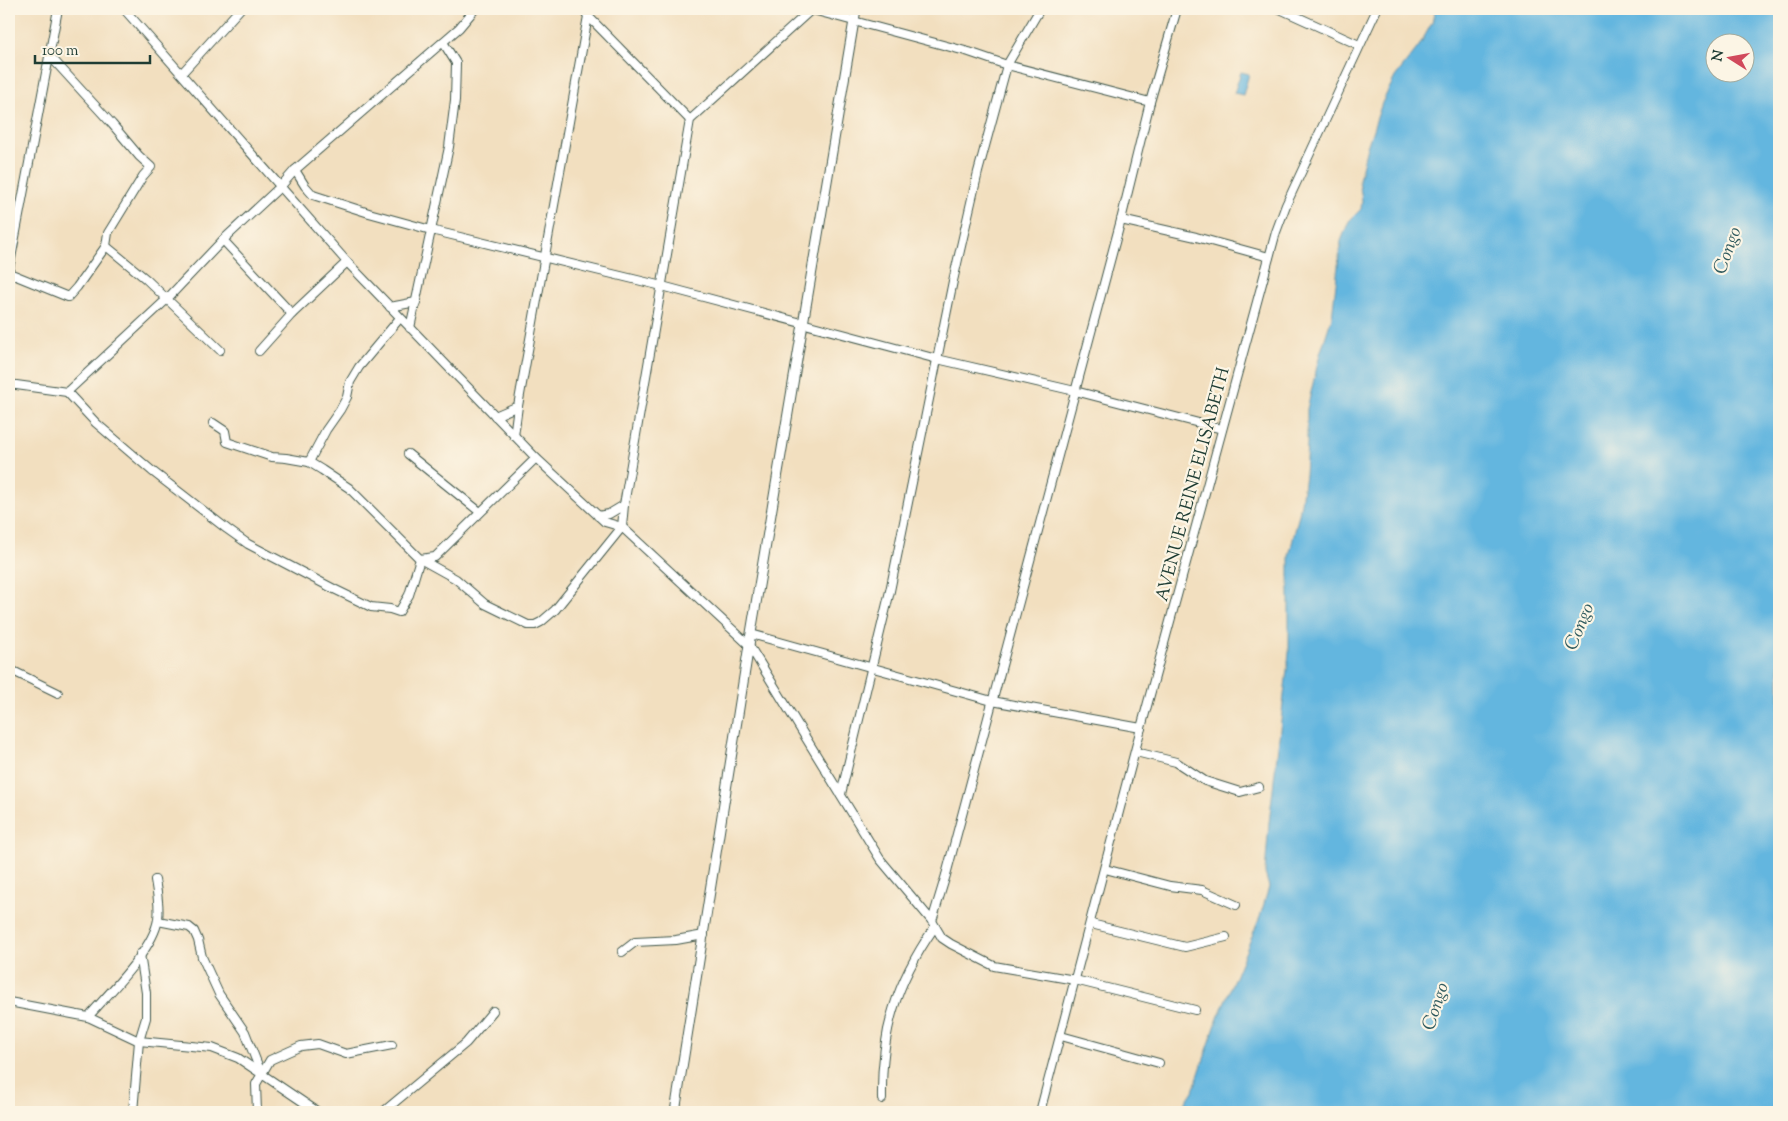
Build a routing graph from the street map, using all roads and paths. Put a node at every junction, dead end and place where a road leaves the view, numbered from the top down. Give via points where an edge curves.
1 (58, 9) edge
2 (124, 9) edge
3 (240, 9) edge
4 (475, 9) edge
5 (583, 9) edge
6 (811, 9) edge
7 (856, 9) edge
8 (1040, 9) edge
9 (1177, 9) edge
10 (1280, 9) edge
11 (1377, 9) edge
12 (588, 16) junction
13 (853, 21) junction
14 (444, 42) junction
15 (1359, 45) junction
16 (49, 55) junction
17 (1007, 65) junction
18 (182, 73) junction
19 (1150, 102) junction
20 (690, 120) junction
21 (295, 170) junction
22 (281, 186) junction
23 (1122, 220) junction
24 (431, 230) junction
25 (224, 240) junction
26 (106, 246) junction
27 (544, 257) junction
28 (1269, 257) junction
29 (347, 262) junction
30 (9, 269) edge
31 (9, 274) edge
32 (662, 286) junction
33 (166, 300) junction
34 (416, 302) junction
35 (390, 307) junction
36 (292, 314) junction
37 (400, 318) junction
38 (803, 323) junction
39 (410, 328) junction
40 (220, 350) dead end
41 (259, 351) dead end
42 (938, 359) junction
43 (9, 384) edge
44 (1075, 391) junction
45 (66, 392) junction
46 (518, 406) junction
47 (495, 416) junction
48 (213, 423) dead end
49 (1222, 429) junction
50 (514, 436) junction
51 (408, 454) dead end
52 (536, 458) junction
53 (309, 462) junction
54 (624, 505) junction
55 (480, 512) junction
56 (598, 516) junction
57 (622, 527) junction
58 (420, 559) junction
59 (751, 634) junction
60 (749, 645) junction
61 (872, 668) junction
62 (9, 669) edge
63 (58, 694) dead end
64 (992, 701) junction
65 (1141, 728) junction
66 (1136, 752) junction
67 (1259, 786) dead end
68 (841, 794) junction
69 (1105, 869) junction
70 (156, 880) dead end
71 (1236, 905) dead end
72 (158, 921) junction
73 (933, 924) junction
74 (1090, 924) junction
75 (704, 935) junction
76 (1226, 937) dead end
77 (622, 952) dead end
78 (140, 954) junction
79 (1075, 980) junction
80 (9, 1002) edge
81 (1195, 1010) dead end
82 (493, 1011) dead end
83 (88, 1017) junction
84 (1061, 1036) junction
85 (138, 1041) junction
86 (392, 1045) dead end
87 (1159, 1063) dead end
88 (261, 1073) junction
89 (882, 1099) dead end
90 (133, 1112) edge
91 (257, 1112) edge
92 (318, 1112) edge
93 (383, 1112) edge
94 (675, 1112) edge
95 (1040, 1112) edge

1 - 16 street
2 - 18 street
3 - 18 street
4 - 14 street
5 - 12 street
6 - 13 street
6 - 20 street
7 - 13 main road
8 - 17 street
9 - 19 street
10 - 15 street
11 - 15 street, AVENUE REINE ELISABETH
12 - 20 street
12 - 27 street
13 - 17 street
13 - 38 main road
14 - 21 street
14 - 24 street via 456,62 455,100
15 - 28 street, AVENUE REINE ELISABETH via 1286,205
16 - 26 street via 151,167 108,233
16 - 30 street
17 - 19 street
17 - 42 street via 978,172
18 - 22 street
19 - 23 street
20 - 32 street
21 - 22 street
21 - 24 street via 313,195
22 - 25 street
22 - 29 street
23 - 28 street
23 - 44 street
24 - 27 street
24 - 34 street
25 - 33 street
25 - 36 street
26 - 31 street via 78,287 68,296
26 - 33 street
27 - 32 street
27 - 46 street
28 - 49 street, AVENUE REINE ELISABETH
29 - 35 street
29 - 36 street
32 - 38 street
32 - 54 street
33 - 40 street
33 - 45 street
34 - 35 street
34 - 39 street
35 - 37 street
36 - 41 street
37 - 39 street
37 - 53 street via 358,367 340,410
38 - 42 street
38 - 59 main road
39 - 47 street
42 - 44 street
42 - 61 street
43 - 45 street
44 - 49 street
44 - 64 street
45 - 58 street via 110,434 248,544 372,607 399,612 409,595
46 - 47 street
46 - 50 street
47 - 50 street
48 - 53 street via 225,431 227,442 272,457
49 - 65 street, AVENUE REINE ELISABETH
50 - 52 street
51 - 55 street
52 - 55 street
52 - 56 street
53 - 58 street via 349,488
54 - 56 street
54 - 57 street
55 - 58 street via 434,557
56 - 57 street via 605,522
57 - 58 street via 555,610 535,625 522,623 485,604 456,579
57 - 60 street
59 - 60 main road
59 - 61 street
60 - 68 street
60 - 75 main road
61 - 64 street
61 - 68 street
62 - 63 street
64 - 65 street
64 - 73 street
65 - 66 street, AVENUE REINE ELISABETH
66 - 67 street via 1176,762 1205,781 1240,792
66 - 69 street, AVENUE REINE ELISABETH
68 - 73 street via 880,859
69 - 71 street via 1170,886 1202,890
69 - 74 street, AVENUE REINE ELISABETH
70 - 72 street
72 - 78 street
72 - 88 street via 189,927 194,931 219,994 245,1032
73 - 79 street via 942,938 994,966
73 - 89 street via 903,982 890,1016 881,1066
74 - 76 street via 1185,947
74 - 79 street, AVENUE REINE ELISABETH
75 - 77 street via 635,942
75 - 94 main road
78 - 83 street via 126,975
78 - 85 street via 146,1018
79 - 81 street
79 - 84 street, AVENUE REINE ELISABETH
80 - 83 street
82 - 93 street via 466,1043
83 - 85 street
84 - 87 street
84 - 95 street, AVENUE REINE ELISABETH
85 - 88 street via 212,1048 238,1058
85 - 90 street
86 - 88 street via 346,1054 318,1044 301,1046 270,1060
88 - 91 street via 256,1084
88 - 92 street

